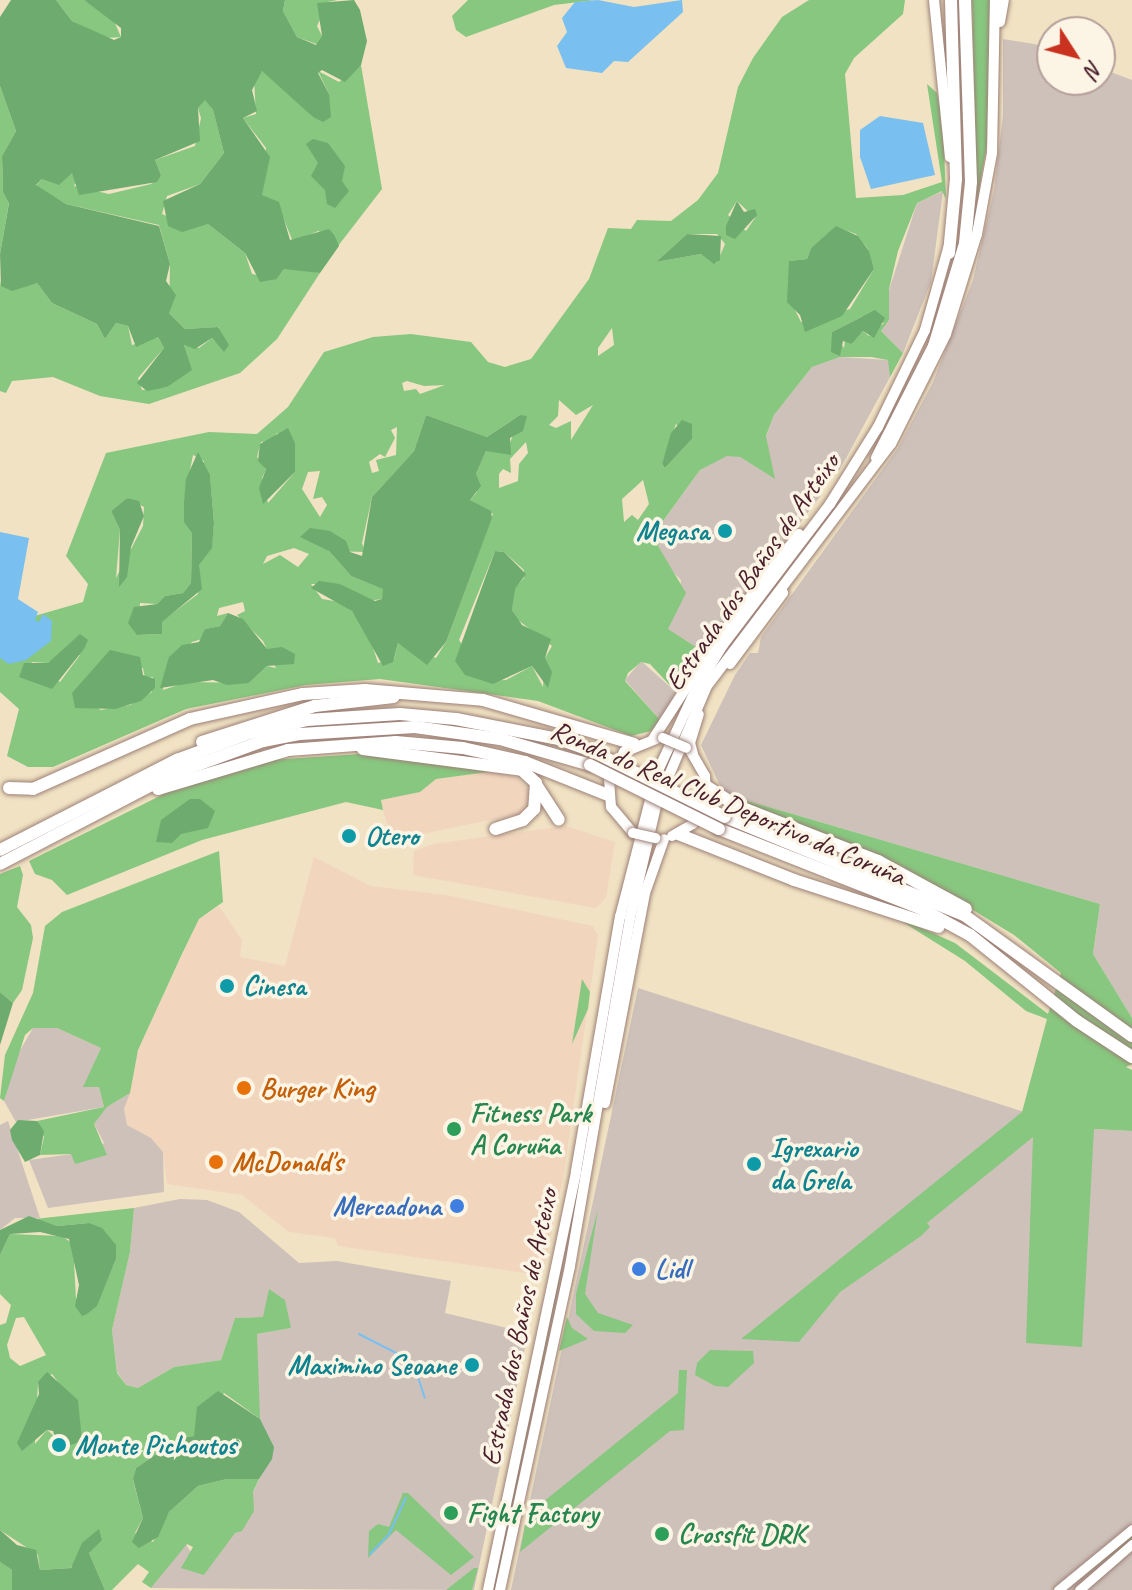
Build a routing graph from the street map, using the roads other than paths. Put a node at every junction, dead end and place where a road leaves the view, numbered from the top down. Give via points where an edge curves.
1 (934, 0) edge
2 (951, 0) edge
3 (965, 0) edge
4 (995, 0) edge
5 (1004, 0) edge
6 (997, 36) junction
7 (949, 253) junction
8 (865, 451) junction
9 (877, 458) junction
10 (851, 496) junction
11 (426, 694) junction
12 (658, 738) junction
13 (634, 744) junction
14 (690, 751) junction
15 (268, 756) junction
16 (536, 783) junction
17 (706, 786) junction
18 (9, 788) dead end
19 (120, 788) junction
20 (608, 795) junction
21 (116, 802) junction
22 (559, 820) dead end
23 (722, 823) junction
24 (495, 829) dead end
25 (678, 834) junction
26 (660, 838) junction
27 (0, 850) edge
28 (0, 864) edge
29 (977, 922) junction
30 (999, 958) junction
31 (1132, 1036) edge
32 (1132, 1057) edge
33 (594, 1143) junction
34 (1132, 1529) edge
35 (1132, 1544) edge
36 (486, 1590) edge
37 (499, 1590) edge
38 (1058, 1590) edge
39 (1079, 1590) edge

1 - 7 main road, Estrada dos Baños de Arteixo via 950,154
2 - 7 highway via 956,179
3 - 9 highway via 971,182 965,243 934,346
4 - 6 main road
5 - 6 main road
6 - 9 main road, Estrada dos Baños de Arteixo via 992,153 969,265 931,369 891,444
7 - 8 main road, Estrada dos Baños de Arteixo via 925,330
8 - 12 main road via 717,640
8 - 36 main road, Estrada dos Baños de Arteixo via 716,656 657,773 620,917 576,1171
9 - 10 main road, Estrada dos Baños de Arteixo
10 - 14 main road via 706,700
10 - 33 main road, Estrada dos Baños de Arteixo via 723,662 681,738 637,880
11 - 13 highway via 516,707
11 - 18 highway via 365,690 246,703 142,738 33,789
11 - 19 highway via 271,717 184,749
12 - 13 main road
12 - 14 main road, bridge
13 - 20 main road via 615,766
14 - 17 main road
15 - 16 highway via 365,749 438,755 522,770
15 - 20 highway via 363,742 463,748 525,762
15 - 21 highway
16 - 22 highway
16 - 24 highway via 534,809 523,820
17 - 25 main road via 699,816
17 - 29 highway via 735,805 932,887
19 - 23 highway, Ronda do Real Club Deportivo da Coruña, bridge via 217,745 307,720 400,714 544,735 594,752
19 - 27 highway, Ronda do Real Club Deportivo da Coruña
20 - 26 main road, bridge via 617,818 633,833
21 - 23 highway, Ronda do Real Club Deportivo da Coruña, bridge via 221,754 263,741 339,728 415,727 469,734 590,765
21 - 28 highway, Ronda do Real Club Deportivo da Coruña
23 - 29 highway, Ronda do Real Club Deportivo da Coruña
23 - 30 highway, Ronda do Real Club Deportivo da Coruña via 920,908
25 - 26 main road
25 - 30 highway via 794,880 924,919
26 - 33 main road
29 - 31 highway, Ronda do Real Club Deportivo da Coruña
30 - 32 highway, Ronda do Real Club Deportivo da Coruña
33 - 37 main road, Estrada dos Baños de Arteixo
34 - 38 main road
35 - 39 main road

